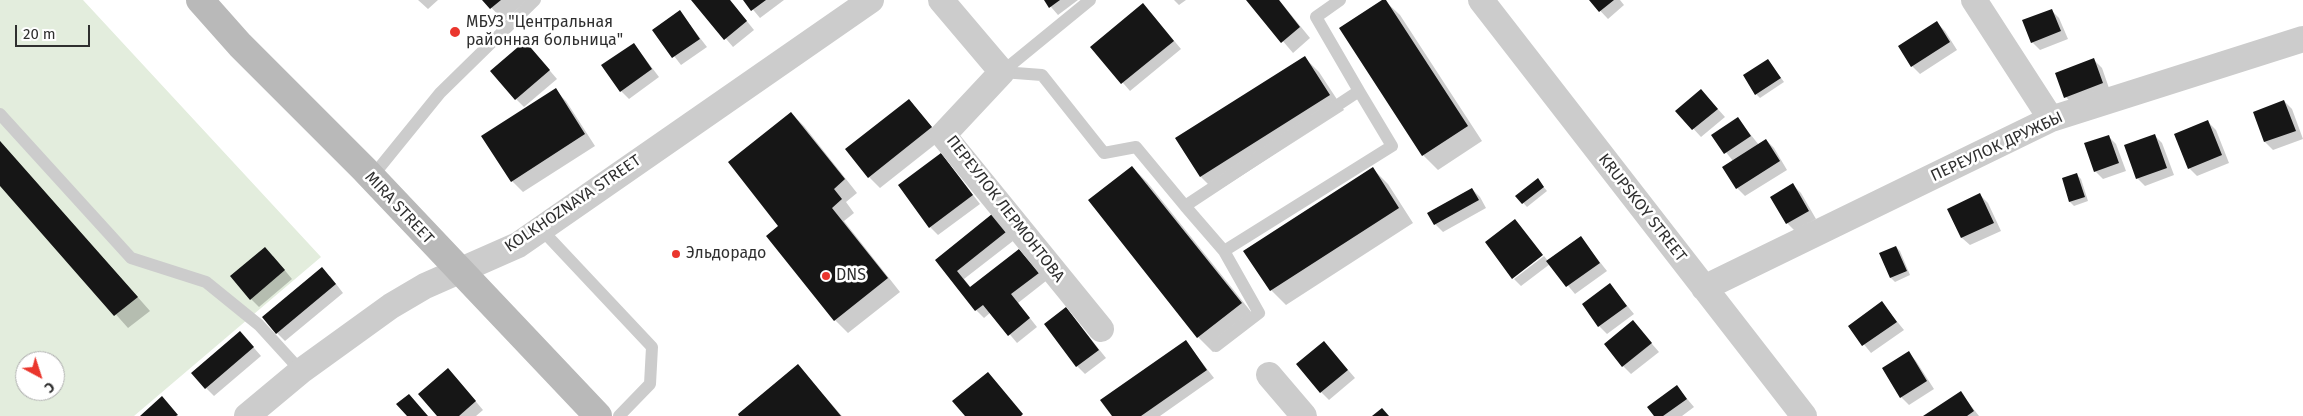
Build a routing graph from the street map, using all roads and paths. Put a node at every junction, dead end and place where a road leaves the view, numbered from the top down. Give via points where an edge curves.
1 (200, 0) edge
2 (535, 0) edge
3 (870, 0) edge
4 (941, 0) edge
5 (1090, 0) edge
6 (1340, 0) edge
7 (1481, 0) edge
8 (1974, 0) edge
9 (2303, 39) edge
10 (1002, 72) junction
11 (1359, 91) junction
12 (0, 114) edge
13 (2051, 119) junction
14 (371, 178) junction
15 (1185, 206) junction
16 (541, 229) junction
17 (1224, 251) junction
18 (458, 271) junction
19 (1704, 288) junction
20 (1101, 329) dead end
21 (1216, 346) dead end
22 (301, 371) junction
23 (1269, 375) dead end
24 (247, 416) edge
25 (598, 416) edge
26 (619, 416) edge
27 (1304, 416) edge
28 (1804, 416) edge

1 - 14 main road, MIRA STREET
2 - 14 lane via 440,93
3 - 16 street, KOLKHOZNAYA STREET
4 - 10 street
5 - 10 lane
6 - 11 lane via 1316,17
7 - 19 street, KRUPSKOY STREET
8 - 13 street
9 - 13 street, ПЕРЕУЛОК ДРУЖБЫ
10 - 15 lane via 1042,75 1104,153 1136,147
10 - 20 street, ПЕРЕУЛОК ЛЕРМОНТОВА via 943,135
11 - 15 lane
11 - 17 lane via 1392,146
12 - 22 lane via 131,258 206,282 259,325
13 - 19 street, ПЕРЕУЛОК ДРУЖБЫ
14 - 18 main road, MIRA STREET
15 - 17 lane
16 - 18 street, KOLKHOZNAYA STREET via 518,245
16 - 26 lane via 652,347 650,384
17 - 21 lane via 1259,314
18 - 22 street, KOLKHOZNAYA STREET via 390,306
18 - 25 main road, MIRA STREET
19 - 28 street, KRUPSKOY STREET
22 - 24 street, KOLKHOZNAYA STREET
23 - 27 street

